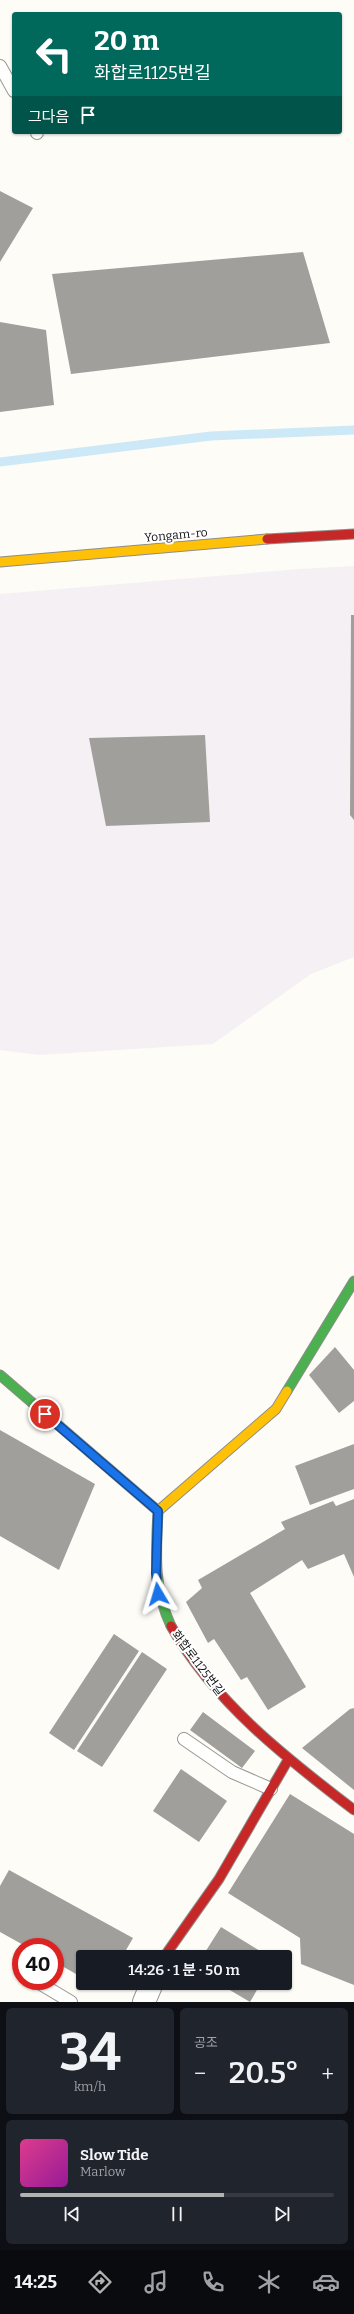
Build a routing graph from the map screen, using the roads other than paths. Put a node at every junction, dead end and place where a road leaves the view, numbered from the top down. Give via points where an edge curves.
1 (0, 66) edge
2 (12, 87) edge
3 (354, 534) edge
4 (0, 562) edge
5 (354, 1281) edge
6 (0, 1375) edge
7 (158, 1511) junction
8 (184, 1739) dead end
9 (288, 1760) junction
10 (271, 1789) junction
11 (354, 1810) edge
12 (169, 1950) edge
13 (51, 1990) edge
14 (149, 1990) edge
15 (72, 2002) edge
16 (144, 2002) edge

1 - 2 lane
3 - 4 street, Yongam-ro via 299,536
5 - 7 street via 276,1408
6 - 7 street
7 - 9 street, 화합로1125번길 via 158,1594 169,1623 178,1640 220,1694 253,1729
8 - 10 lane via 232,1772
9 - 10 street
9 - 11 street, 화합로1125번길
10 - 12 street via 219,1879
13 - 15 lane
14 - 16 street

